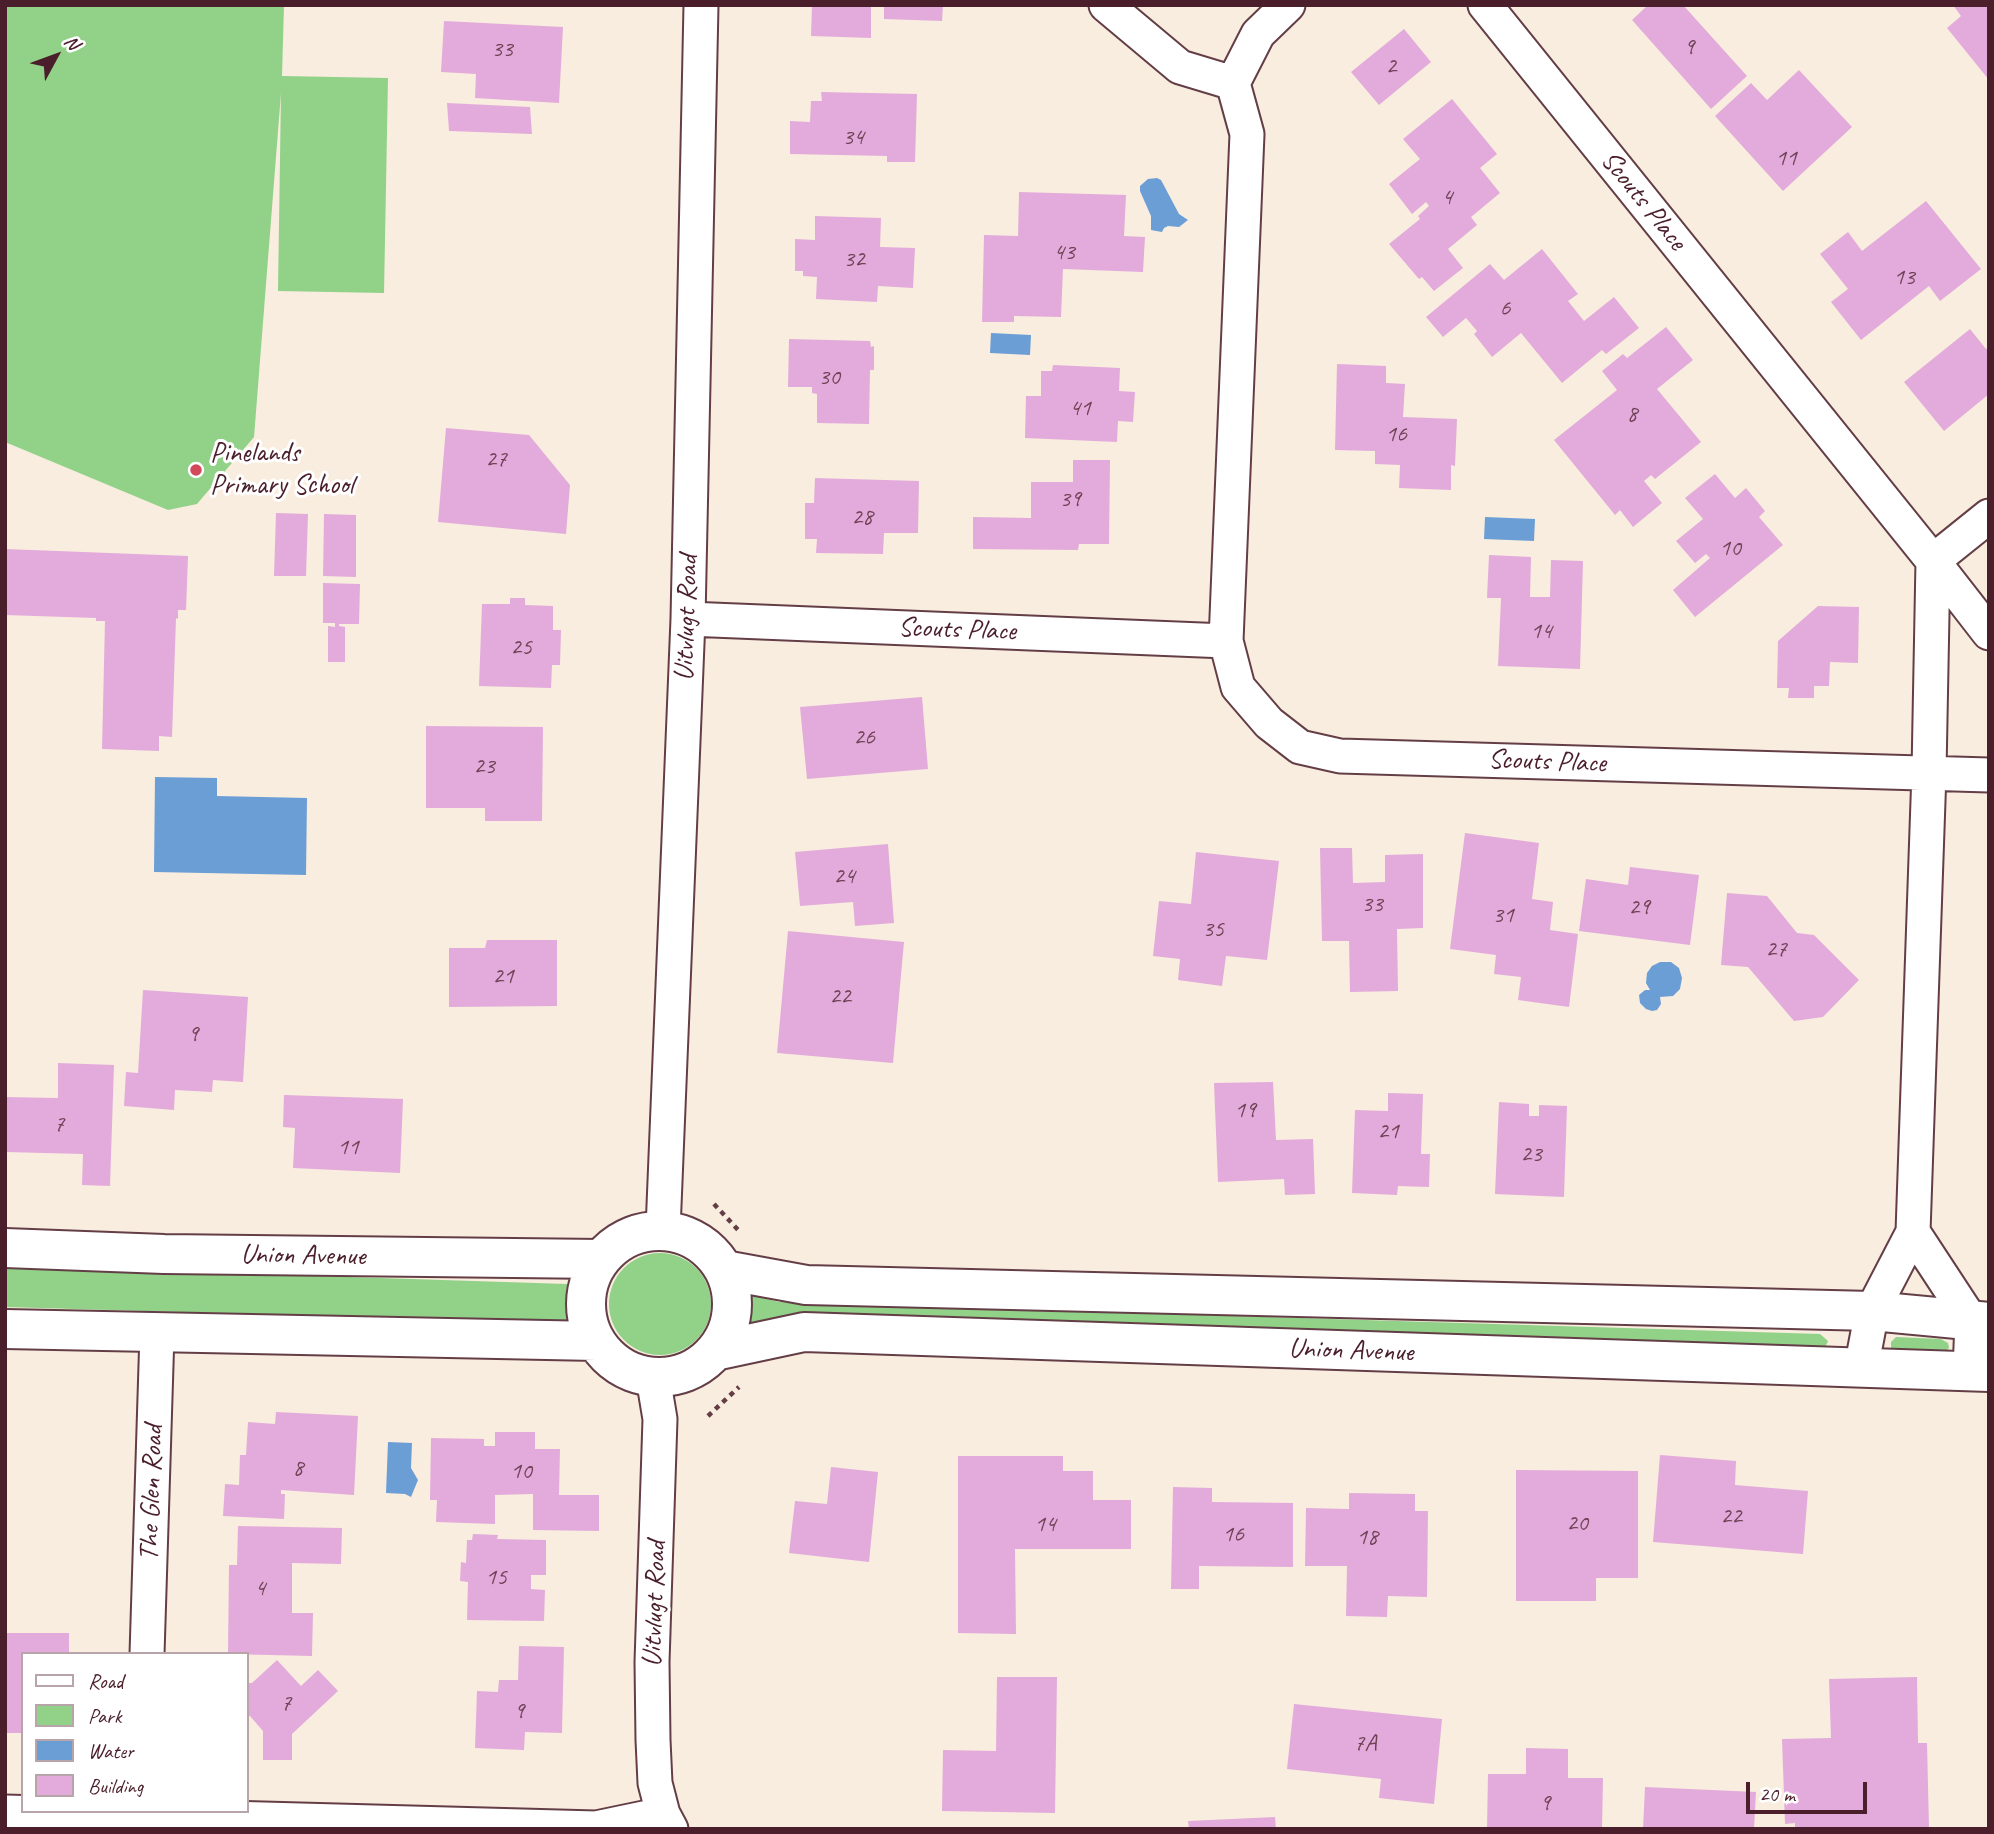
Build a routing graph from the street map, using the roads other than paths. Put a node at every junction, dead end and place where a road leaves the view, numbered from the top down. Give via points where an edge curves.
1 (701, 5) edge
2 (1106, 5) edge
3 (1289, 5) edge
4 (1485, 5) edge
5 (1233, 83) junction
6 (1989, 516) edge
7 (1933, 561) junction
8 (688, 619) junction
9 (1989, 634) edge
10 (1226, 641) junction
11 (1929, 772) junction
12 (1989, 775) edge
13 (663, 1230) junction
14 (1913, 1231) junction
15 (5, 1248) edge
16 (601, 1259) junction
17 (724, 1270) junction
18 (1872, 1311) junction
19 (1980, 1322) edge
20 (5, 1329) edge
21 (157, 1333) junction
22 (596, 1341) junction
23 (715, 1352) junction
24 (1861, 1369) junction
25 (1980, 1372) edge
26 (653, 1377) junction
27 (147, 1652) edge
28 (142, 1813) edge
29 (667, 1821) edge

1 - 8 street, Uitvlugt Road
2 - 5 street via 1180,67
3 - 5 street via 1258,34
4 - 7 street, Scouts Place
5 - 10 street, Scouts Place via 1247,134
6 - 7 street
7 - 9 street, Scouts Place
7 - 11 street
8 - 10 street, Scouts Place
8 - 13 street, Uitvlugt Road
10 - 11 street, Scouts Place via 1238,687 1269,723 1300,747 1340,756
11 - 12 street, Scouts Place
11 - 14 street
13 - 16 street via 628,1237
13 - 17 street via 699,1242
14 - 18 street
14 - 19 street
15 - 16 street, Union Avenue
16 - 22 street via 586,1299
17 - 18 street, Union Avenue via 806,1286
17 - 23 street via 733,1298 729,1326
18 - 19 street, Union Avenue
18 - 24 street
19 - 25 street
20 - 21 street
21 - 22 street
21 - 27 street, The Glen Road
22 - 26 street via 620,1365
23 - 24 street, Union Avenue via 804,1332
23 - 26 street via 676,1375
24 - 25 street, Union Avenue
26 - 29 street, Uitvlugt Road via 660,1419 653,1741 656,1783
28 - 29 street via 596,1828

